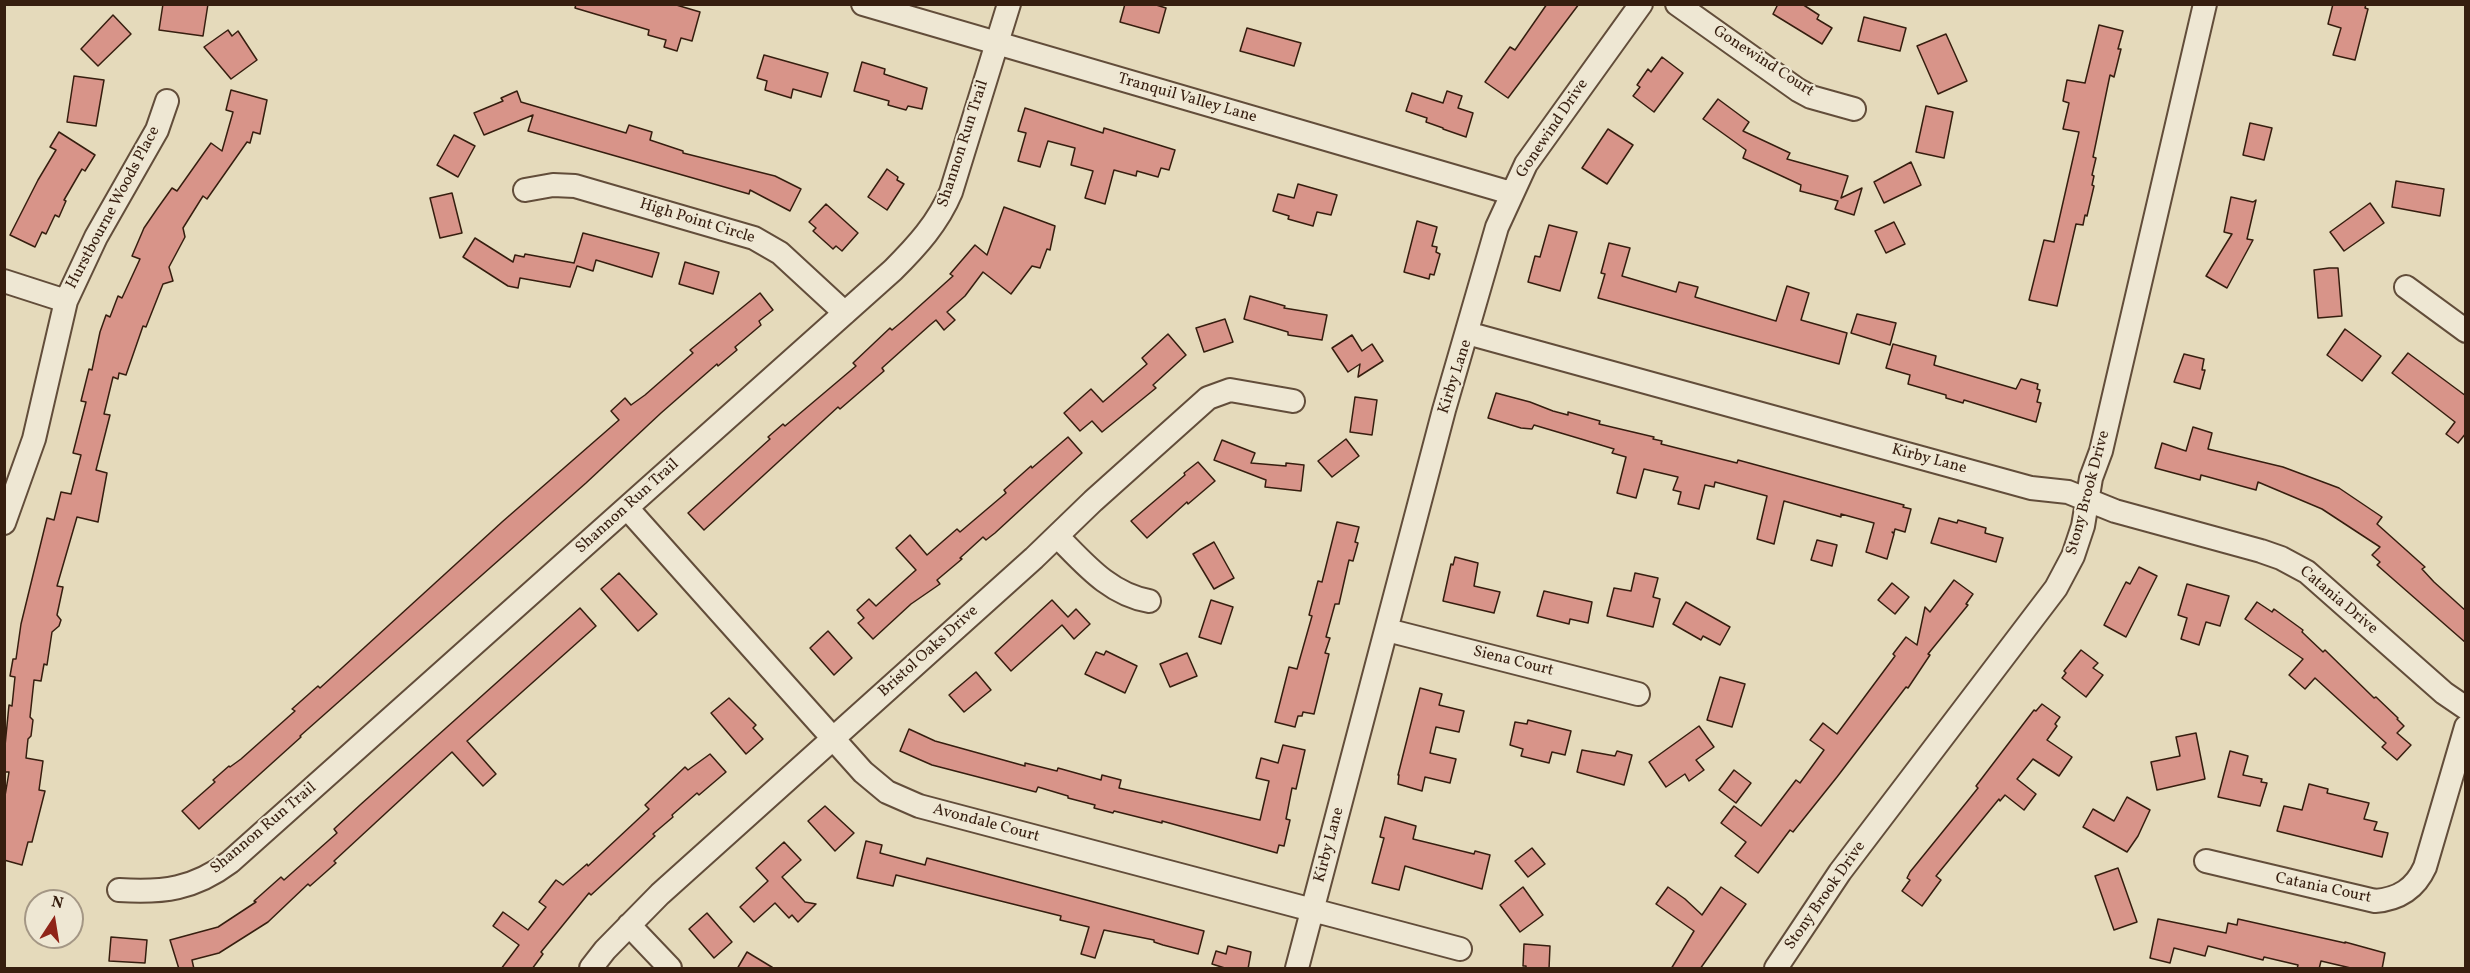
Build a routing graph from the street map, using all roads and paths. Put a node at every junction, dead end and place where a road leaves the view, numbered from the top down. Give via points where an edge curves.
1 (863, 4) edge
2 (1009, 4) edge
3 (1641, 4) edge
4 (1677, 4) edge
5 (2205, 4) edge
6 (997, 44) junction
7 (167, 101) dead end
8 (1854, 109) dead end
9 (525, 190) dead end
10 (1511, 193) junction
11 (4, 281) edge
12 (2406, 287) dead end
13 (66, 302) junction
14 (845, 313) junction
15 (2466, 331) edge
16 (1467, 333) junction
17 (1293, 401) dead end
18 (2087, 500) junction
19 (627, 508) junction
20 (4, 523) edge
21 (1057, 536) junction
22 (1149, 601) dead end
23 (1387, 630) junction
24 (1638, 694) dead end
25 (2466, 708) edge
26 (2466, 727) edge
27 (832, 738) junction
28 (2206, 861) dead end
29 (119, 890) dead end
30 (1311, 910) junction
31 (629, 925) junction
32 (1460, 949) dead end
33 (591, 969) edge
34 (670, 969) edge
35 (1297, 969) edge
36 (1776, 969) edge

1 - 6 street, Tranquil Valley Lane
2 - 6 street, Shannon Run Trail
3 - 10 street, Gonewind Drive via 1526,164
4 - 8 street, Gonewind Court via 1798,90
5 - 18 street, Stony Brook Drive
6 - 10 street, Tranquil Valley Lane
6 - 14 street, Shannon Run Trail via 951,192 938,219 920,243
7 - 13 street, Hurstbourne Woods Place via 157,130 96,237
9 - 14 street, High Point Circle via 575,186 754,238 780,253
10 - 16 street, Gonewind Drive via 1497,227
11 - 13 street
12 - 15 street
13 - 20 street, Hurstbourne Woods Place via 34,439
14 - 19 street, Shannon Run Trail
16 - 18 street, Kirby Lane
16 - 23 street, Kirby Lane
17 - 21 street, Bristol Oaks Drive via 1230,390 1208,398
18 - 25 street, Catania Drive via 2261,551 2307,572
18 - 36 street, Stony Brook Drive via 2073,556 2056,588 1840,872
19 - 27 street, Avondale Court
19 - 29 street, Shannon Run Trail via 218,871 174,889
21 - 22 street via 1102,580 1127,595
21 - 27 street, Bristol Oaks Drive
23 - 24 street, Siena Court
23 - 30 street, Kirby Lane
26 - 28 street, Catania Court via 2425,867 2414,886 2400,896 2375,901
27 - 30 street, Avondale Court via 877,785 919,806
27 - 31 street, Bristol Oaks Drive
30 - 32 street, Avondale Court
30 - 35 street, Kirby Lane
31 - 33 street, Bristol Oaks Drive
31 - 34 street

